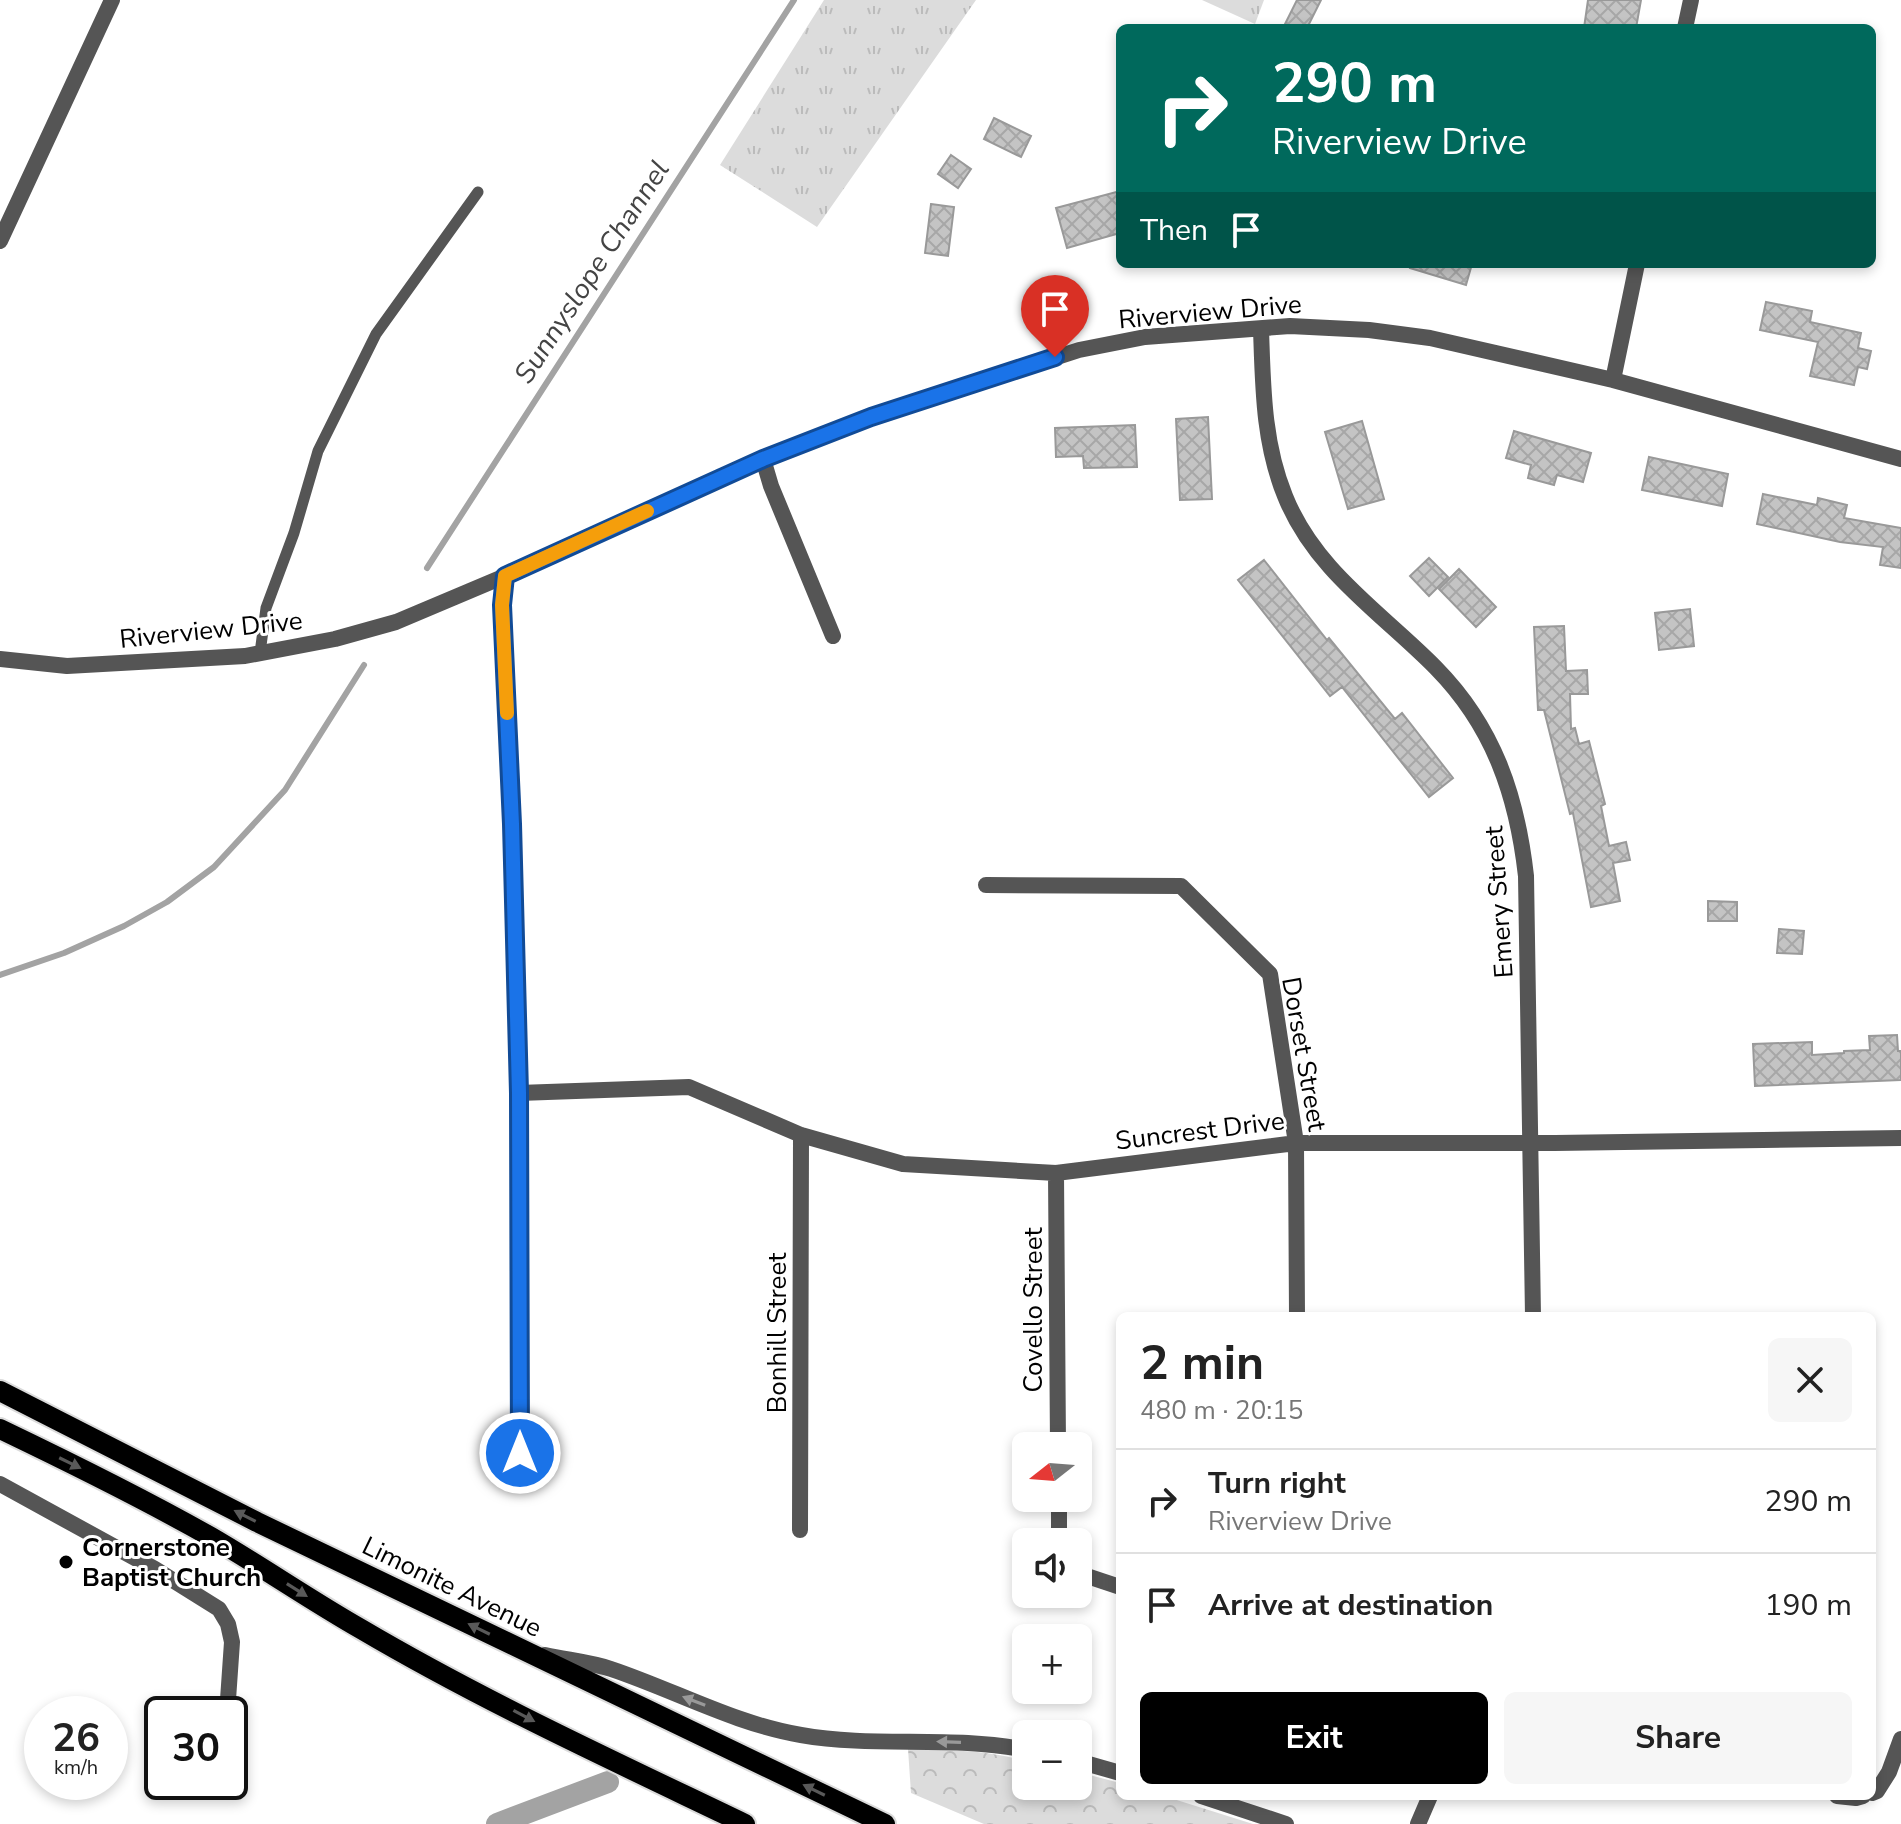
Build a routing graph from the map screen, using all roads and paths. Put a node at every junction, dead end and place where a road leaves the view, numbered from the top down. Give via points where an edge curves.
1 (112, 0) edge
2 (1691, 0) edge
3 (1686, 24) edge
4 (478, 192) dead end
5 (0, 241) edge
6 (1636, 268) edge
7 (1261, 329) junction
8 (1613, 380) junction
9 (763, 459) junction
10 (1901, 459) edge
11 (505, 576) junction
12 (833, 636) dead end
13 (260, 653) junction
14 (0, 659) edge
15 (986, 885) dead end
16 (519, 1093) junction
17 (801, 1135) junction
18 (1901, 1138) edge
19 (1531, 1142) junction
20 (1296, 1143) junction
21 (1056, 1173) junction
22 (1297, 1312) edge
23 (1533, 1312) edge
24 (0, 1391) edge
25 (0, 1429) edge
26 (1058, 1432) edge
27 (520, 1453) dead end
28 (0, 1484) edge
29 (800, 1530) dead end
30 (1092, 1578) edge
31 (1116, 1586) edge
32 (528, 1652) junction
33 (228, 1696) edge
34 (1901, 1739) edge
35 (1012, 1748) edge
36 (1092, 1765) edge
37 (1116, 1772) edge
38 (1876, 1787) edge
39 (1213, 1800) edge
40 (1428, 1800) edge
41 (745, 1824) edge
42 (885, 1824) edge
43 (1286, 1824) edge
44 (1418, 1824) edge

1 - 5 street
2 - 3 street
4 - 13 lane via 376,334 318,451 266,608
6 - 8 street
7 - 8 street, Riverview Drive via 1369,330 1430,338
7 - 9 street, Riverview Drive via 1145,337 1079,350 871,417
7 - 19 street, Emery Street via 1272,458 1302,530 1350,591 1437,669 1465,702 1511,791 1526,876
8 - 10 street, Riverview Drive
9 - 11 street, Riverview Drive
9 - 12 street
11 - 13 street, Riverview Drive via 396,622
11 - 16 street
13 - 14 street, Riverview Drive via 99,666
15 - 20 street, Dorset Street via 1181,886 1270,974
16 - 17 street, Suncrest Drive via 689,1087
16 - 27 street
17 - 21 street, Suncrest Drive via 903,1164
17 - 29 street, Bonhill Street
18 - 19 street, Suncrest Drive
19 - 20 street, Suncrest Drive
19 - 23 street, Emery Street
20 - 21 street, Suncrest Drive
20 - 22 street, Dorset Street
21 - 26 street, Covello Street
32 -> 24 main road, Limonite Avenue
25 -> 41 main road via 140,1498 458,1682
28 - 33 street via 219,1609 232,1642
30 - 31 street
35 -> 32 street via 800,1735 743,1720 609,1668
42 -> 32 main road, Limonite Avenue
34 - 38 street via 1889,1772
36 - 37 street
39 - 43 street
40 - 44 street

